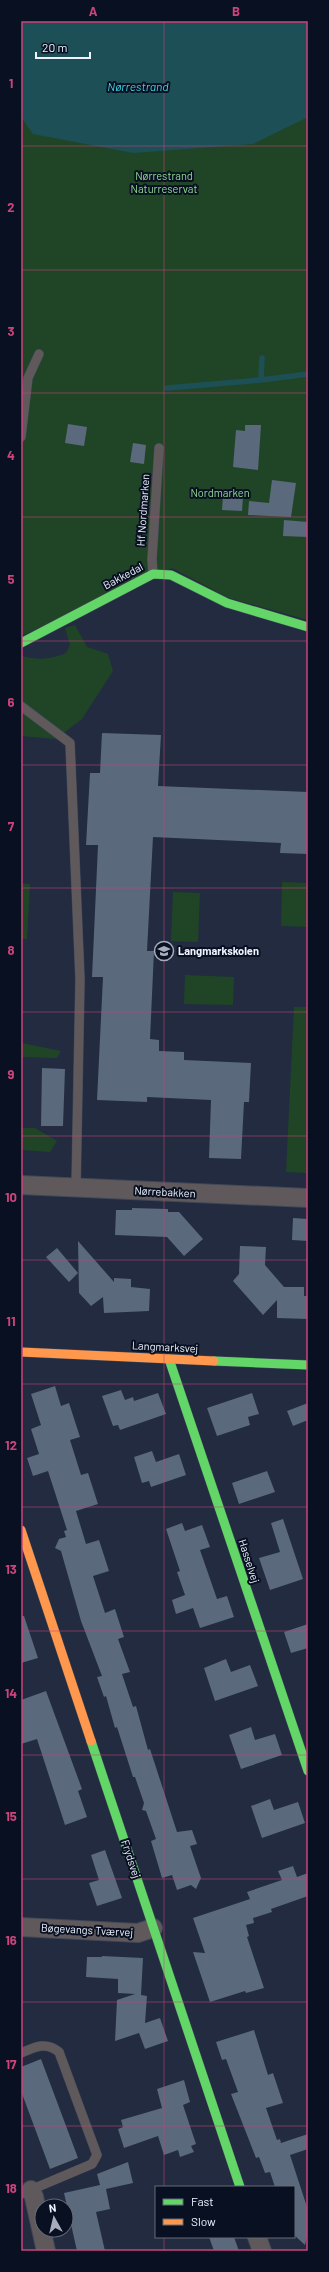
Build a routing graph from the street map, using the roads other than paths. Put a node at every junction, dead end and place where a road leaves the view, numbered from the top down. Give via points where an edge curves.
1 (39, 354) dead end
2 (21, 437) edge
3 (159, 448) dead end
4 (153, 574) junction
5 (308, 627) edge
6 (21, 644) edge
7 (21, 706) edge
8 (21, 1185) edge
9 (76, 1187) junction
10 (308, 1198) edge
11 (21, 1352) edge
12 (169, 1359) junction
13 (308, 1365) edge
14 (21, 1530) edge
15 (308, 1771) edge
16 (21, 1927) edge
17 (153, 1928) junction
18 (21, 2053) edge
19 (240, 2186) edge
20 (26, 2192) edge
21 (257, 2238) edge
22 (46, 2251) edge
23 (262, 2251) edge

1 - 2 lane via 28,378
3 - 4 lane, Hf Nordmarken
4 - 5 street, Bakkedal via 171,575 227,603
4 - 6 street, Bakkedal
7 - 9 lane via 70,743 80,979
8 - 9 street, Nørrebakken
9 - 10 street, Nørrebakken
11 - 12 street, Langmarksvej
12 - 13 street, Langmarksvej
12 - 15 street, Hasselvej
14 - 17 street, Frydsvej
16 - 17 street, Bøgevangs Tværvej via 138,1933
17 - 19 street, Frydsvej
18 - 20 lane via 36,2046 47,2046 59,2052 97,2155 92,2164
20 - 22 street via 34,2198
21 - 23 street

